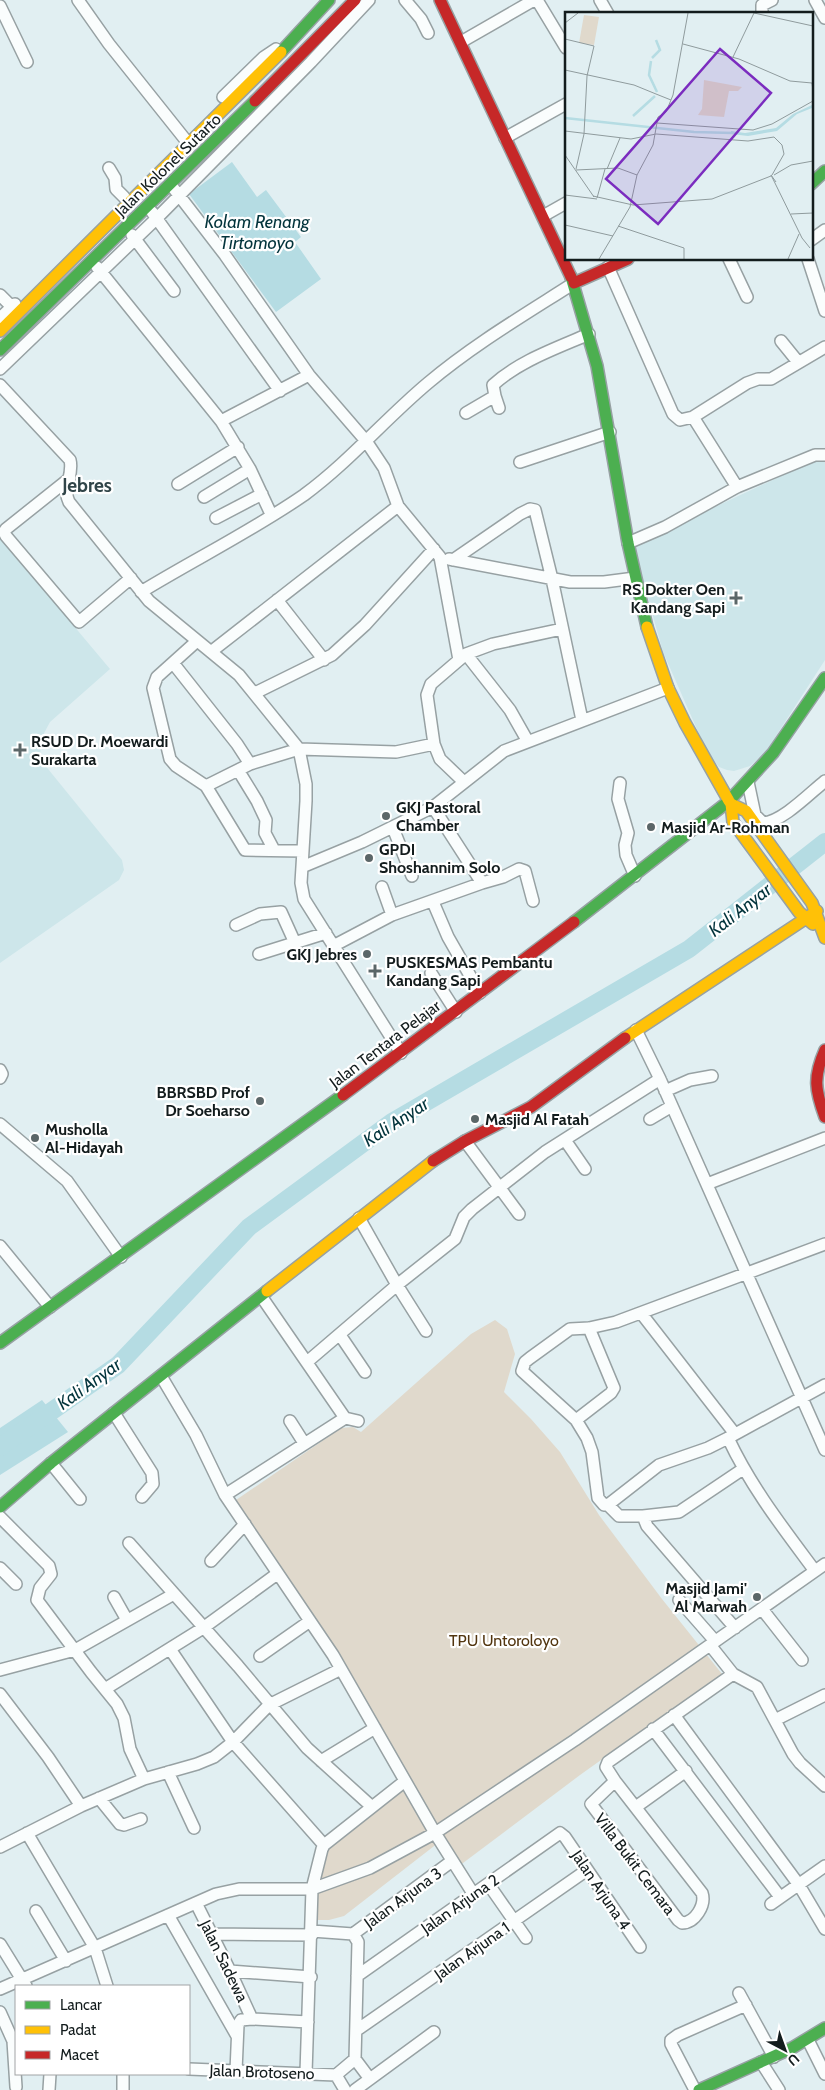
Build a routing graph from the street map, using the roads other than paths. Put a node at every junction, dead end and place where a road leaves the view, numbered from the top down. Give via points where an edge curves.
1 (78, 0) edge
2 (355, 0) edge
3 (369, 0) edge
4 (405, 0) edge
5 (440, 0) edge
6 (535, 0) edge
7 (600, 0) edge
8 (772, 0) edge
9 (815, 0) edge
10 (326, 4) edge
11 (0, 6) edge
12 (607, 12) edge
13 (762, 12) edge
14 (825, 18) edge
15 (339, 24) junction
16 (428, 33) dead end
17 (462, 42) junction
18 (565, 46) edge
19 (27, 62) dead end
20 (565, 105) edge
21 (505, 138) junction
22 (186, 140) junction
23 (109, 168) dead end
24 (825, 171) edge
25 (812, 183) edge
26 (170, 185) junction
27 (178, 196) junction
28 (124, 197) junction
29 (565, 204) edge
30 (148, 206) junction
31 (543, 216) junction
32 (157, 218) junction
33 (126, 228) junction
34 (825, 230) edge
35 (135, 239) junction
36 (812, 239) edge
37 (626, 260) edge
38 (728, 260) edge
39 (808, 260) edge
40 (92, 261) junction
41 (608, 267) junction
42 (101, 272) junction
43 (574, 283) junction
44 (174, 291) dead end
45 (0, 295) edge
46 (747, 297) dead end
47 (12, 307) junction
48 (825, 311) edge
49 (0, 318) edge
50 (0, 331) edge
51 (589, 334) junction
52 (781, 341) dead end
53 (825, 347) edge
54 (0, 350) edge
55 (798, 362) junction
56 (0, 369) edge
57 (309, 375) junction
58 (0, 385) edge
59 (280, 390) junction
60 (495, 396) junction
61 (499, 408) dead end
62 (466, 413) dead end
63 (693, 418) junction
64 (221, 421) junction
65 (610, 432) junction
66 (366, 442) junction
67 (238, 447) junction
68 (825, 455) edge
69 (520, 462) dead end
70 (250, 469) junction
71 (71, 477) junction
72 (178, 484) dead end
73 (738, 487) junction
74 (262, 494) junction
75 (204, 496) dead end
76 (398, 506) junction
77 (270, 512) dead end
78 (216, 518) dead end
79 (628, 543) junction
80 (437, 553) junction
81 (454, 560) junction
82 (131, 578) junction
83 (635, 578) junction
84 (552, 580) junction
85 (141, 592) junction
86 (277, 600) junction
87 (562, 629) junction
88 (197, 641) junction
89 (212, 651) junction
90 (463, 657) junction
91 (324, 660) junction
92 (173, 663) junction
93 (825, 678) edge
94 (668, 688) junction
95 (256, 693) junction
96 (582, 720) junction
97 (527, 740) junction
98 (434, 744) junction
99 (300, 749) junction
100 (250, 764) junction
101 (238, 770) junction
102 (825, 781) edge
103 (464, 782) junction
104 (748, 782) junction
105 (620, 783) dead end
106 (206, 786) junction
107 (730, 803) junction
108 (433, 807) junction
109 (393, 828) junction
110 (274, 850) junction
111 (303, 851) junction
112 (302, 867) junction
113 (412, 876) dead end
114 (634, 876) junction
115 (482, 883) junction
116 (382, 887) dead end
117 (533, 901) dead end
118 (433, 902) junction
119 (815, 907) junction
120 (392, 915) junction
121 (802, 915) junction
122 (236, 925) dead end
123 (326, 933) junction
124 (822, 934) edge
125 (295, 943) junction
126 (335, 945) junction
127 (259, 954) dead end
128 (431, 973) dead end
129 (480, 993) junction
130 (456, 1012) junction
131 (636, 1030) junction
132 (825, 1050) edge
133 (401, 1053) junction
134 (0, 1070) edge
135 (712, 1076) dead end
136 (0, 1078) edge
137 (660, 1079) junction
138 (665, 1091) junction
139 (672, 1106) junction
140 (825, 1117) edge
141 (650, 1119) dead end
142 (0, 1124) edge
143 (825, 1138) edge
144 (565, 1140) junction
145 (466, 1141) junction
146 (585, 1169) dead end
147 (707, 1184) junction
148 (499, 1188) junction
149 (519, 1214) dead end
150 (359, 1218) junction
151 (825, 1244) edge
152 (0, 1246) edge
153 (121, 1257) junction
154 (746, 1274) junction
155 (397, 1285) junction
156 (261, 1296) junction
157 (50, 1307) junction
158 (641, 1313) junction
159 (589, 1328) junction
160 (426, 1331) dead end
161 (340, 1335) junction
162 (0, 1343) edge
163 (308, 1362) junction
164 (365, 1372) dead end
165 (161, 1376) junction
166 (825, 1385) edge
167 (801, 1398) junction
168 (114, 1413) junction
169 (345, 1418) junction
170 (576, 1420) junction
171 (290, 1421) dead end
172 (358, 1421) dead end
173 (732, 1436) junction
174 (304, 1443) junction
175 (825, 1450) edge
176 (51, 1463) junction
177 (743, 1469) junction
178 (225, 1495) junction
179 (142, 1497) dead end
180 (80, 1500) dead end
181 (608, 1505) junction
182 (0, 1507) edge
183 (643, 1516) junction
184 (0, 1517) edge
185 (245, 1524) junction
186 (129, 1543) dead end
187 (211, 1561) dead end
188 (825, 1564) edge
189 (0, 1568) edge
190 (815, 1571) junction
191 (277, 1574) junction
192 (16, 1584) dead end
193 (174, 1594) junction
194 (114, 1597) dead end
195 (679, 1600) dead end
196 (762, 1609) junction
197 (127, 1620) junction
198 (310, 1621) junction
199 (203, 1628) junction
200 (735, 1628) junction
201 (713, 1643) junction
202 (170, 1649) junction
203 (75, 1650) junction
204 (260, 1656) dead end
205 (802, 1660) dead end
206 (341, 1669) junction
207 (0, 1670) edge
208 (733, 1674) junction
209 (105, 1689) junction
210 (0, 1694) edge
211 (825, 1695) edge
212 (270, 1705) junction
213 (674, 1715) junction
214 (775, 1720) junction
215 (375, 1728) junction
216 (654, 1729) junction
217 (233, 1742) junction
218 (321, 1761) junction
219 (686, 1771) junction
220 (168, 1772) junction
221 (144, 1779) junction
222 (405, 1780) junction
223 (616, 1781) junction
224 (825, 1786) edge
225 (100, 1798) junction
226 (640, 1804) dead end
227 (81, 1806) junction
228 (371, 1806) junction
229 (141, 1819) dead end
230 (194, 1828) dead end
231 (27, 1833) junction
232 (435, 1833) junction
233 (563, 1834) joint
234 (324, 1844) junction
235 (0, 1847) edge
236 (452, 1861) junction
237 (825, 1866) edge
238 (587, 1870) junction
239 (489, 1885) junction
240 (798, 1885) junction
241 (312, 1889) junction
242 (474, 1895) junction
243 (196, 1903) junction
244 (36, 1911) dead end
245 (168, 1915) junction
246 (515, 1922) junction
247 (825, 1929) edge
248 (312, 1933) junction
249 (212, 1934) junction
250 (353, 1934) junction
251 (526, 1938) dead end
252 (0, 1944) edge
253 (640, 1947) dead end
254 (95, 1948) junction
255 (66, 1960) junction
256 (230, 1971) junction
257 (357, 1976) junction
258 (310, 1977) junction
259 (23, 1983) edge
260 (15, 1985) edge
261 (106, 1985) edge
262 (0, 1989) edge
263 (739, 1993) dead end
264 (746, 2005) junction
265 (0, 2012) edge
266 (252, 2019) junction
267 (308, 2022) junction
268 (825, 2028) edge
269 (357, 2030) junction
270 (434, 2032) dead end
271 (237, 2036) junction
272 (808, 2040) junction
273 (774, 2057) junction
274 (355, 2058) junction
275 (761, 2062) junction
276 (190, 2069) edge
277 (15, 2071) edge
278 (236, 2071) junction
279 (306, 2073) junction
280 (825, 2074) edge
281 (15, 2075) edge
282 (50, 2075) edge
283 (123, 2075) edge
284 (336, 2075) junction
285 (370, 2079) junction
286 (16, 2086) dead end
287 (49, 2090) edge
288 (123, 2090) edge
289 (345, 2090) edge
290 (355, 2090) edge
291 (697, 2090) edge
292 (779, 2090) edge

1 - 22 street
2 - 15 main road, Jalan Kolonel Sutarto
3 - 15 street
4 - 16 street via 421,18
5 - 17 main road
6 - 17 street
6 - 18 street
7 - 12 street
8 - 13 street via 762,5
9 - 14 street
10 - 15 main road
10 - 22 main road, Jalan Kolonel Sutarto via 264,70
11 - 19 street
15 - 26 main road, Jalan Kolonel Sutarto
15 - 27 street
17 - 21 main road
20 - 21 street
21 - 31 main road
22 - 28 street
22 - 50 main road, Jalan Kolonel Sutarto
23 - 28 street via 116,189
24 - 25 main road
26 - 27 street
26 - 30 main road, Jalan Kolonel Sutarto
27 - 32 street
27 - 57 street via 225,255
28 - 47 street
29 - 31 street
30 - 32 street
30 - 33 main road, Jalan Kolonel Sutarto
31 - 43 main road
32 - 35 street
32 - 59 street
33 - 35 street
33 - 40 main road, Jalan Kolonel Sutarto
34 - 36 street
35 - 42 street
35 - 44 street
37 - 41 main road
38 - 46 street
39 - 48 street
40 - 42 street
40 - 54 main road, Jalan Kolonel Sutarto
41 - 43 main road
41 - 63 street via 673,414 680,420
42 - 56 street
42 - 64 street
43 - 51 main road
43 - 66 street via 452,363
45 - 47 street
47 - 49 street
51 - 60 street via 511,372 493,385
51 - 65 main road
52 - 55 street
53 - 55 street
55 - 63 street via 771,379 747,383
57 - 59 street
57 - 66 street
58 - 71 street via 70,460
59 - 64 street
60 - 61 street
60 - 62 street
63 - 73 street
64 - 67 street
65 - 69 street
65 - 79 main road
66 - 76 street via 384,468
66 - 85 street via 296,500
67 - 70 street
67 - 72 street
68 - 73 street via 815,455
70 - 74 street
70 - 75 street
71 - 82 street via 66,488 69,502
71 - 82 street via 6,529 6,536 79,622
73 - 79 street via 665,527
74 - 77 street
74 - 78 street
76 - 80 street
76 - 86 street
79 - 83 main road
80 - 81 street
80 - 90 street
80 - 91 street via 350,640
81 - 84 street
81 - 84 street via 532,509 537,515
82 - 85 street
83 - 84 street via 596,582
83 - 94 main road
84 - 87 street
85 - 88 street via 157,610
86 - 89 street
86 - 91 street
87 - 90 street via 493,644
87 - 96 street
88 - 89 street
88 - 92 street
89 - 95 street
90 - 97 street via 510,710
90 - 98 street via 436,679 428,691
91 - 95 street
92 - 100 street
92 - 106 street via 157,677 153,688 167,752 176,766
93 - 104 main road, Jalan Tentara Pelajar via 790,730
94 - 96 street
94 - 107 main road
95 - 99 street
96 - 97 street
97 - 103 street via 504,751
98 - 99 street via 396,752
98 - 103 street via 440,758
99 - 100 street
99 - 111 street via 306,784
100 - 101 street
101 - 106 street
101 - 110 street via 266,820 265,834
102 - 104 street via 770,823 763,823 756,815
103 - 108 street
104 - 107 main road, Jalan Tentara Pelajar
105 - 114 street via 618,799 628,833 626,854
106 - 110 street via 245,850
107 - 114 main road, Jalan Tentara Pelajar
107 - 119 main road via 746,811
107 - 121 main road via 733,822
108 - 109 street
108 - 115 street
109 - 112 street
109 - 113 street
110 - 111 street
111 - 112 street
112 - 123 street via 304,899
114 - 129 main road, Jalan Tentara Pelajar
115 - 117 street via 522,869
115 - 118 street
116 - 120 street
118 - 120 street
118 - 129 street via 448,937
119 - 121 main road
119 - 124 main road
120 - 126 street
121 - 124 main road
121 - 131 main road
122 - 125 street via 260,914 282,912
123 - 125 street
123 - 126 street
125 - 127 street
126 - 133 street
128 - 130 street
129 - 130 main road, Jalan Tentara Pelajar
130 - 133 main road, Jalan Tentara Pelajar
131 - 137 street
131 - 145 main road via 532,1107
132 - 140 main road via 814,1082
133 - 153 main road, Jalan Tentara Pelajar
134 - 136 street
135 - 138 street via 690,1080
137 - 138 street
137 - 144 street
138 - 139 street
139 - 141 street
139 - 147 street
142 - 153 street via 67,1181
143 - 147 street
144 - 146 street
144 - 148 street
145 - 148 street
145 - 150 main road via 422,1168
147 - 154 street
148 - 149 street
148 - 155 street via 464,1217 455,1239
150 - 155 street
150 - 156 main road
151 - 154 street
152 - 157 street
153 - 157 main road, Jalan Tentara Pelajar
154 - 158 street
154 - 167 street
155 - 160 street
155 - 161 street
156 - 163 street
156 - 165 main road
157 - 162 main road, Jalan Tentara Pelajar
158 - 159 street
158 - 173 street
159 - 170 street via 614,1388
159 - 170 street via 564,1332 522,1368 523,1374
161 - 163 street
161 - 164 street
163 - 169 street
165 - 168 main road
165 - 178 street via 196,1435
166 - 167 street
167 - 173 street
167 - 175 street
168 - 176 main road
168 - 179 street via 154,1479
169 - 172 street
169 - 174 street
170 - 181 street via 592,1452 599,1500
171 - 174 street
173 - 177 street
173 - 181 street via 659,1465
174 - 178 street
176 - 180 street
176 - 182 main road
177 - 183 street via 679,1512
177 - 190 street
178 - 185 street
181 - 183 street via 619,1516
183 - 200 street via 647,1526
184 - 203 street via 49,1566 51,1574 40,1588 37,1600
185 - 187 street
185 - 191 street
186 - 193 street
188 - 190 street
189 - 192 street
190 - 196 street
191 - 198 street
191 - 199 street
193 - 197 street
193 - 199 street
194 - 197 street
195 - 201 street
196 - 200 street
196 - 205 street
197 - 203 street
198 - 204 street
198 - 206 street
199 - 202 street
199 - 212 street
200 - 201 street
201 - 208 street
201 - 232 street
202 - 209 street
202 - 217 street
203 - 207 street
203 - 209 street
206 - 212 street
206 - 215 street
208 - 213 street
208 - 214 street via 757,1688
209 - 221 street via 124,1718 130,1749
210 - 227 street
211 - 214 street
212 - 217 street
212 - 218 street
213 - 216 street
213 - 240 street
214 - 224 street via 793,1754
215 - 218 street
215 - 222 street
216 - 219 street
216 - 223 street, Villa Bukit Cemara via 606,1764
217 - 220 street via 206,1761
217 - 234 street
218 - 228 street
219 - 226 street
219 - 240 street via 776,1901
220 - 221 street
220 - 230 street
221 - 225 street
222 - 228 street
222 - 232 street
223 - 223 street, Villa Bukit Cemara via 592,1800 592,1807 678,1920 688,1922 701,1908 702,1893
225 - 227 street
225 - 229 street via 120,1824
227 - 231 street
228 - 234 street
231 - 235 street
231 - 254 street
232 - 236 street
232 - 241 street via 370,1868
233 - 238 street, Jalan Arjuna 4
233 - 239 street, Jalan Arjuna 2 via 556,1835
234 - 241 street
236 - 242 street
236 - 250 street, Jalan Arjuna 3
237 - 240 street
238 - 246 street, Jalan Arjuna 1
238 - 253 street, Jalan Arjuna 4
239 - 242 street, Jalan Arjuna 2
239 - 246 street
240 - 247 street
241 - 243 street via 239,1889 221,1892
241 - 248 street
242 - 257 street, Jalan Arjuna 2
243 - 245 street
243 - 249 street, Jalan Sadewa
244 - 255 street
245 - 254 street
245 - 271 street
246 - 251 street
246 - 269 street, Jalan Arjuna 1
248 - 249 street
248 - 250 street
248 - 258 street
249 - 256 street, Jalan Sadewa
250 - 257 street via 358,1947
252 - 259 street
254 - 255 street
254 - 261 street
255 - 259 street
256 - 258 street
256 - 266 street, Jalan Sadewa
257 - 269 street
258 - 267 street
260 - 262 street
263 - 264 street
264 - 273 street
264 - 291 street via 671,2040
265 - 277 street via 13,2041
266 - 267 street
266 - 271 street via 239,2022
267 - 279 street
268 - 272 main road
269 - 274 street
270 - 285 street
271 - 278 street
272 - 273 main road
272 - 280 street
273 - 275 main road
274 - 284 street
274 - 285 street
275 - 291 main road
275 - 292 street
276 - 278 street, Jalan Brotoseno
278 - 279 street, Jalan Brotoseno
279 - 284 street, Jalan Brotoseno
281 - 286 street
282 - 287 street
283 - 288 street
284 - 289 street
285 - 290 street

